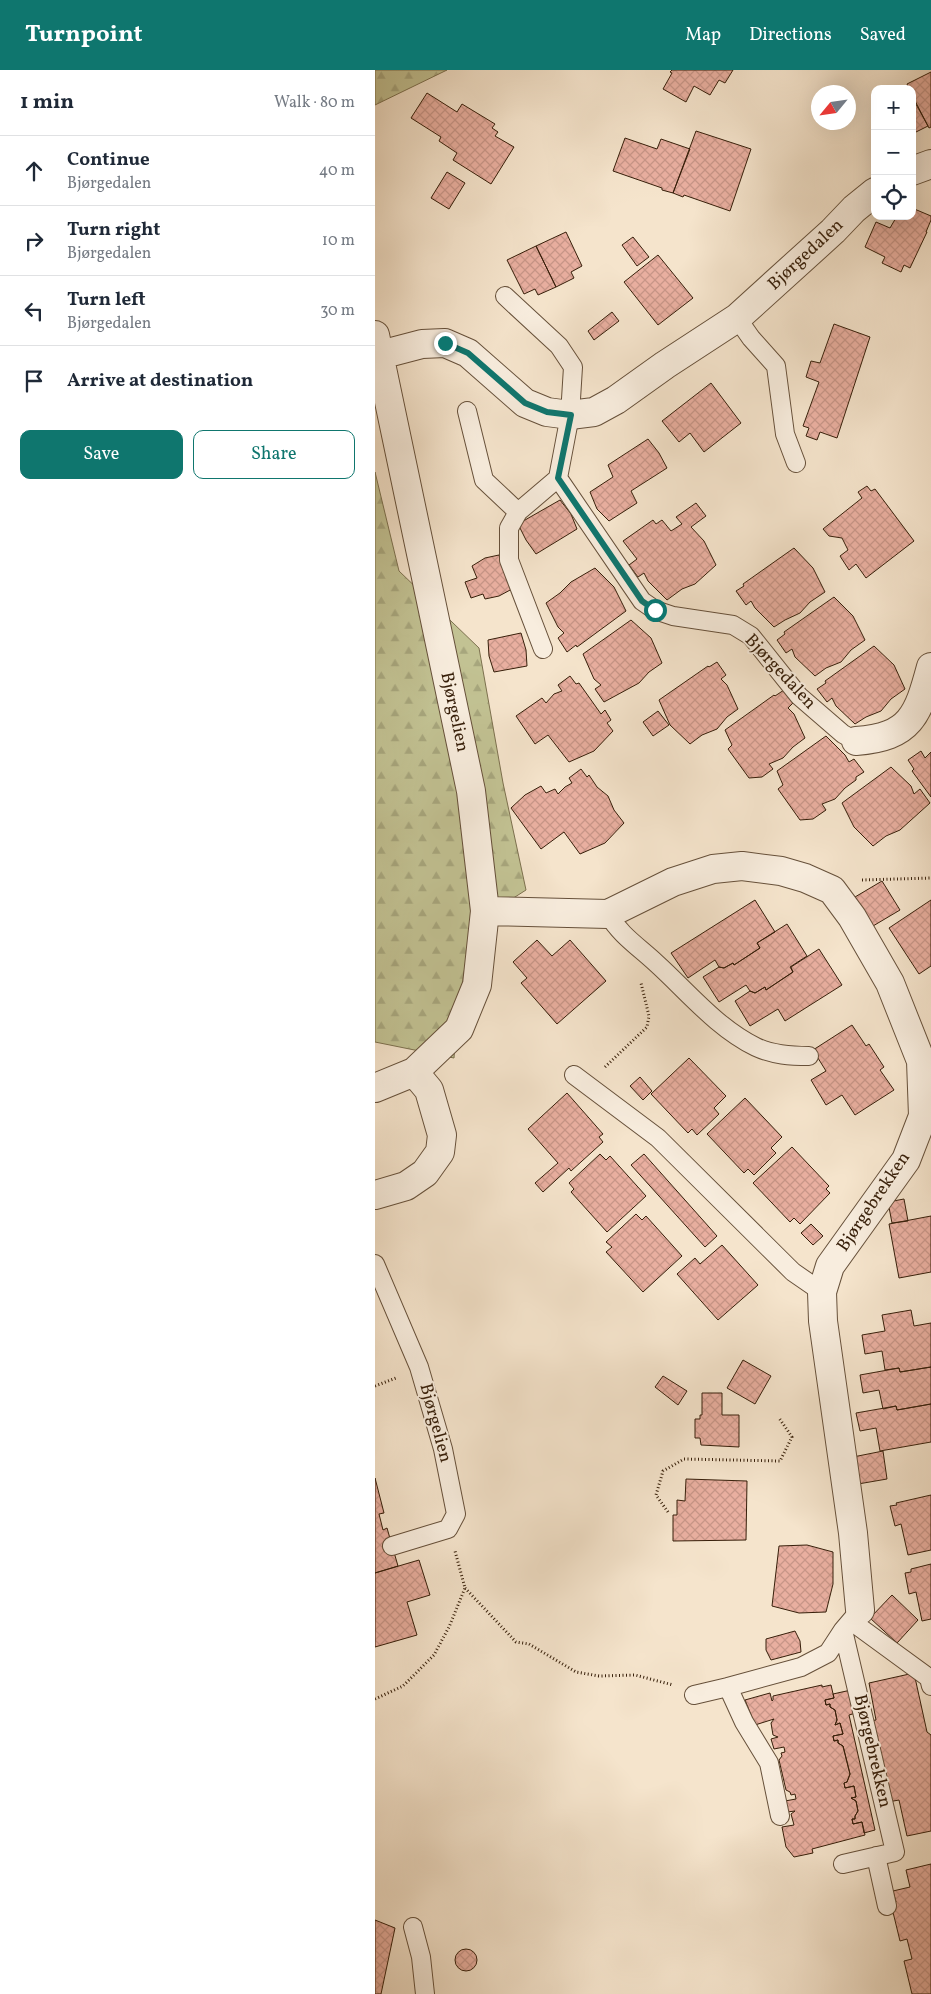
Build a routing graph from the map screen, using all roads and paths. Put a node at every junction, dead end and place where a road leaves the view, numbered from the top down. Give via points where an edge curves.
1 (931, 164) edge
2 (916, 170) edge
3 (871, 195) edge
4 (505, 296) dead end
5 (737, 318) junction
6 (378, 345) edge
7 (467, 411) dead end
8 (571, 415) junction
9 (796, 462) dead end
10 (558, 478) junction
11 (517, 512) junction
12 (543, 649) dead end
13 (931, 667) edge
14 (856, 740) joint
15 (931, 878) edge
16 (832, 890) junction
17 (485, 911) junction
18 (608, 914) junction
19 (643, 977) dead end
20 (809, 1056) dead end
21 (607, 1064) dead end
22 (414, 1072) junction
23 (574, 1075) dead end
24 (375, 1088) edge
25 (927, 1125) edge
26 (375, 1195) edge
27 (375, 1264) edge
28 (822, 1292) junction
29 (389, 1382) dead end
30 (375, 1386) edge
31 (779, 1418) dead end
32 (668, 1512) dead end
33 (448, 1529) junction
34 (392, 1546) dead end
35 (465, 1588) junction
36 (852, 1620) junction
37 (931, 1686) edge
38 (729, 1687) junction
39 (697, 1694) joint
40 (375, 1699) edge
41 (780, 1816) dead end
42 (876, 1856) junction
43 (843, 1864) dead end
44 (887, 1906) dead end
45 (413, 1927) dead end
46 (425, 1994) edge

1 - 2 street
3 - 5 street, Bjørgedalen
4 - 8 lane via 559,346 573,367
5 - 8 street, Bjørgedalen via 617,400 594,412
5 - 9 lane via 776,366 785,434
6 - 8 street, Bjørgedalen via 445,343 468,353 525,403 547,412
6 - 17 street, Bjørgelien via 471,792
7 - 11 lane via 484,480
8 - 10 lane
10 - 11 lane
10 - 14 lane, Bjørgedalen via 642,601 673,616 733,625 751,636 799,696 843,734
11 - 12 lane via 509,528 509,560
13 - 14 street, Bjørgedalen via 916,712 899,731 875,739
15 - 16 path via 857,880
16 - 18 street, Bjørgebrekken via 781,871 742,866 713,869 673,882
16 - 25 street, Bjørgebrekken via 852,917 890,983 921,1061
17 - 18 street, Bjørgebrekken
17 - 22 street, Bjørgelien via 477,985 459,1029
18 - 20 lane via 616,929 727,1030 757,1048 788,1056
19 - 21 path via 641,988 649,1016 647,1027
22 - 24 street, Bjørgelien
22 - 26 street via 429,1090 442,1136 440,1152 425,1174 405,1186
23 - 28 lane via 658,1138 793,1272
25 - 28 street, Bjørgebrekken via 906,1160 830,1266
27 - 33 lane, Bjørgelien via 419,1367 443,1449 456,1514
28 - 36 street, Bjørgebrekken via 823,1321 853,1533
29 - 30 path
31 - 32 path via 792,1437 780,1461 684,1459 663,1471 656,1495
33 - 34 lane
33 - 35 path
35 - 39 path via 515,1642 529,1644 576,1672 599,1676 635,1675
35 - 40 path via 434,1655 403,1686
36 - 37 lane via 929,1678
36 - 38 lane via 828,1653 801,1667
36 - 42 lane, Bjørgebrekken via 895,1852
38 - 39 lane
38 - 41 lane via 743,1722 769,1763
42 - 43 lane, Bjørgebrekken
42 - 44 lane
45 - 46 lane

